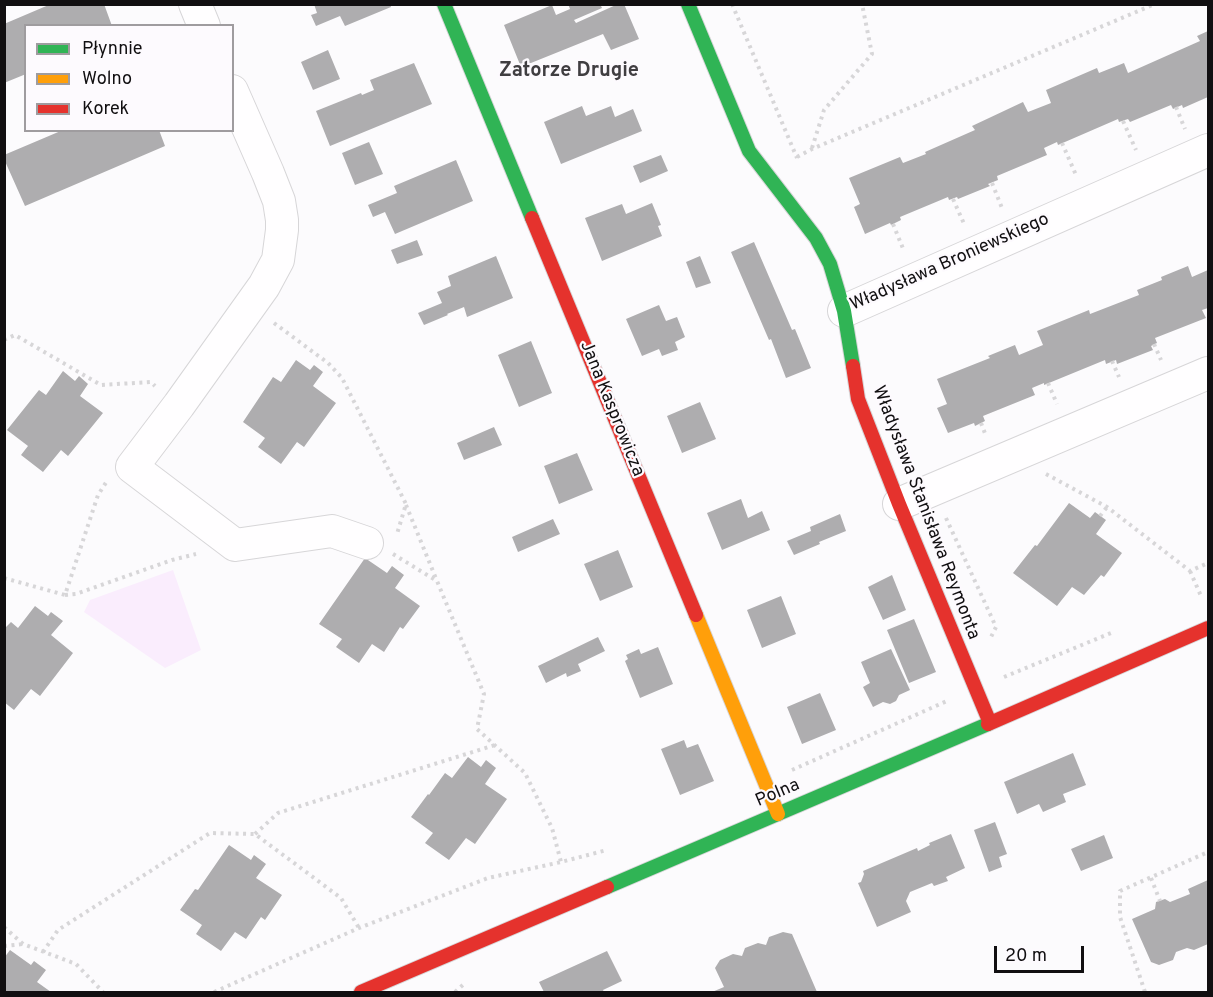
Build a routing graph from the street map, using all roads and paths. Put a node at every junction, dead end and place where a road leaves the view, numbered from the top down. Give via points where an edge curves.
1 (195, 4) edge
2 (444, 4) edge
3 (688, 4) edge
4 (732, 4) edge
5 (862, 4) edge
6 (1155, 4) edge
7 (203, 24) edge
8 (234, 96) edge
9 (1176, 107) dead end
10 (1123, 121) dead end
11 (1198, 141) edge
12 (1062, 143) dead end
13 (812, 149) junction
14 (1137, 152) dead end
15 (797, 157) junction
16 (801, 167) dead end
17 (1078, 179) dead end
18 (992, 183) dead end
19 (953, 199) dead end
20 (1003, 210) dead end
21 (893, 224) dead end
22 (965, 227) dead end
23 (904, 252) dead end
24 (249, 305) junction
25 (844, 311) junction
26 (4, 340) edge
27 (1154, 344) dead end
28 (1112, 361) dead end
29 (1164, 369) dead end
30 (1209, 373) edge
31 (1120, 378) dead end
32 (1048, 383) dead end
33 (179, 405) junction
34 (1060, 412) dead end
35 (1013, 456) junction
36 (110, 477) dead end
37 (406, 504) junction
38 (899, 504) junction
39 (1107, 507) junction
40 (1100, 516) dead end
41 (235, 545) junction
42 (379, 548) junction
43 (1209, 563) edge
44 (1190, 571) junction
45 (4, 578) edge
46 (437, 581) junction
47 (1209, 593) edge
48 (65, 595) junction
49 (1201, 596) junction
50 (1191, 600) dead end
51 (1209, 628) edge
52 (1116, 631) dead end
53 (976, 688) junction
54 (990, 723) junction
55 (495, 745) junction
56 (765, 782) junction
57 (778, 814) junction
58 (255, 834) junction
59 (612, 849) dead end
60 (1208, 853) edge
61 (561, 862) junction
62 (1151, 878) junction
63 (1160, 901) dead end
64 (4, 927) edge
65 (359, 927) junction
66 (23, 944) junction
67 (4, 946) edge
68 (43, 952) junction
69 (103, 993) edge
70 (214, 993) edge
71 (361, 993) edge
72 (1146, 993) edge

1 - 7 street
2 - 56 street, Jana Kasprowicza
3 - 25 street, Władysława Broniewskiego via 749,152 816,238 830,264
4 - 15 path
5 - 13 path via 872,54 824,110
6 - 13 path
8 - 24 street via 279,201 282,220 278,260
9 - 11 path
10 - 14 path
11 - 25 street, Władysława Broniewskiego
12 - 17 path
13 - 15 path
15 - 16 path
18 - 20 path
19 - 22 path
21 - 23 path
24 - 33 street
24 - 37 path via 328,363 342,378
25 - 38 street, Władysława Stanisława Reymonta via 858,399
26 - 33 path via 15,335 101,385 151,382
27 - 29 path
28 - 31 path
30 - 35 street
32 - 34 path
33 - 41 street via 132,466
35 - 38 street
35 - 39 path
36 - 48 path via 98,495
37 - 42 path
37 - 46 path
38 - 53 street, Władysława Stanisława Reymonta
39 - 40 path
39 - 44 path
41 - 42 street via 332,531
41 - 48 path via 172,560
42 - 46 path
43 - 44 path
44 - 49 path
45 - 48 path
46 - 55 path via 484,694 477,729
47 - 49 path
49 - 50 path
51 - 54 street, Polna
52 - 53 path
53 - 54 street, Władysława Stanisława Reymonta
53 - 56 path
54 - 57 street, Polna
55 - 58 path via 278,813
55 - 61 path via 525,773 552,828
56 - 57 street, Jana Kasprowicza
57 - 71 street, Polna
58 - 65 path via 341,898
58 - 68 path via 210,833 58,930
59 - 61 path
60 - 62 path
61 - 65 path via 488,878
62 - 63 path
62 - 72 path via 1120,891 1120,917
64 - 66 path
65 - 70 path
66 - 67 path
66 - 68 path
68 - 69 path via 76,964

